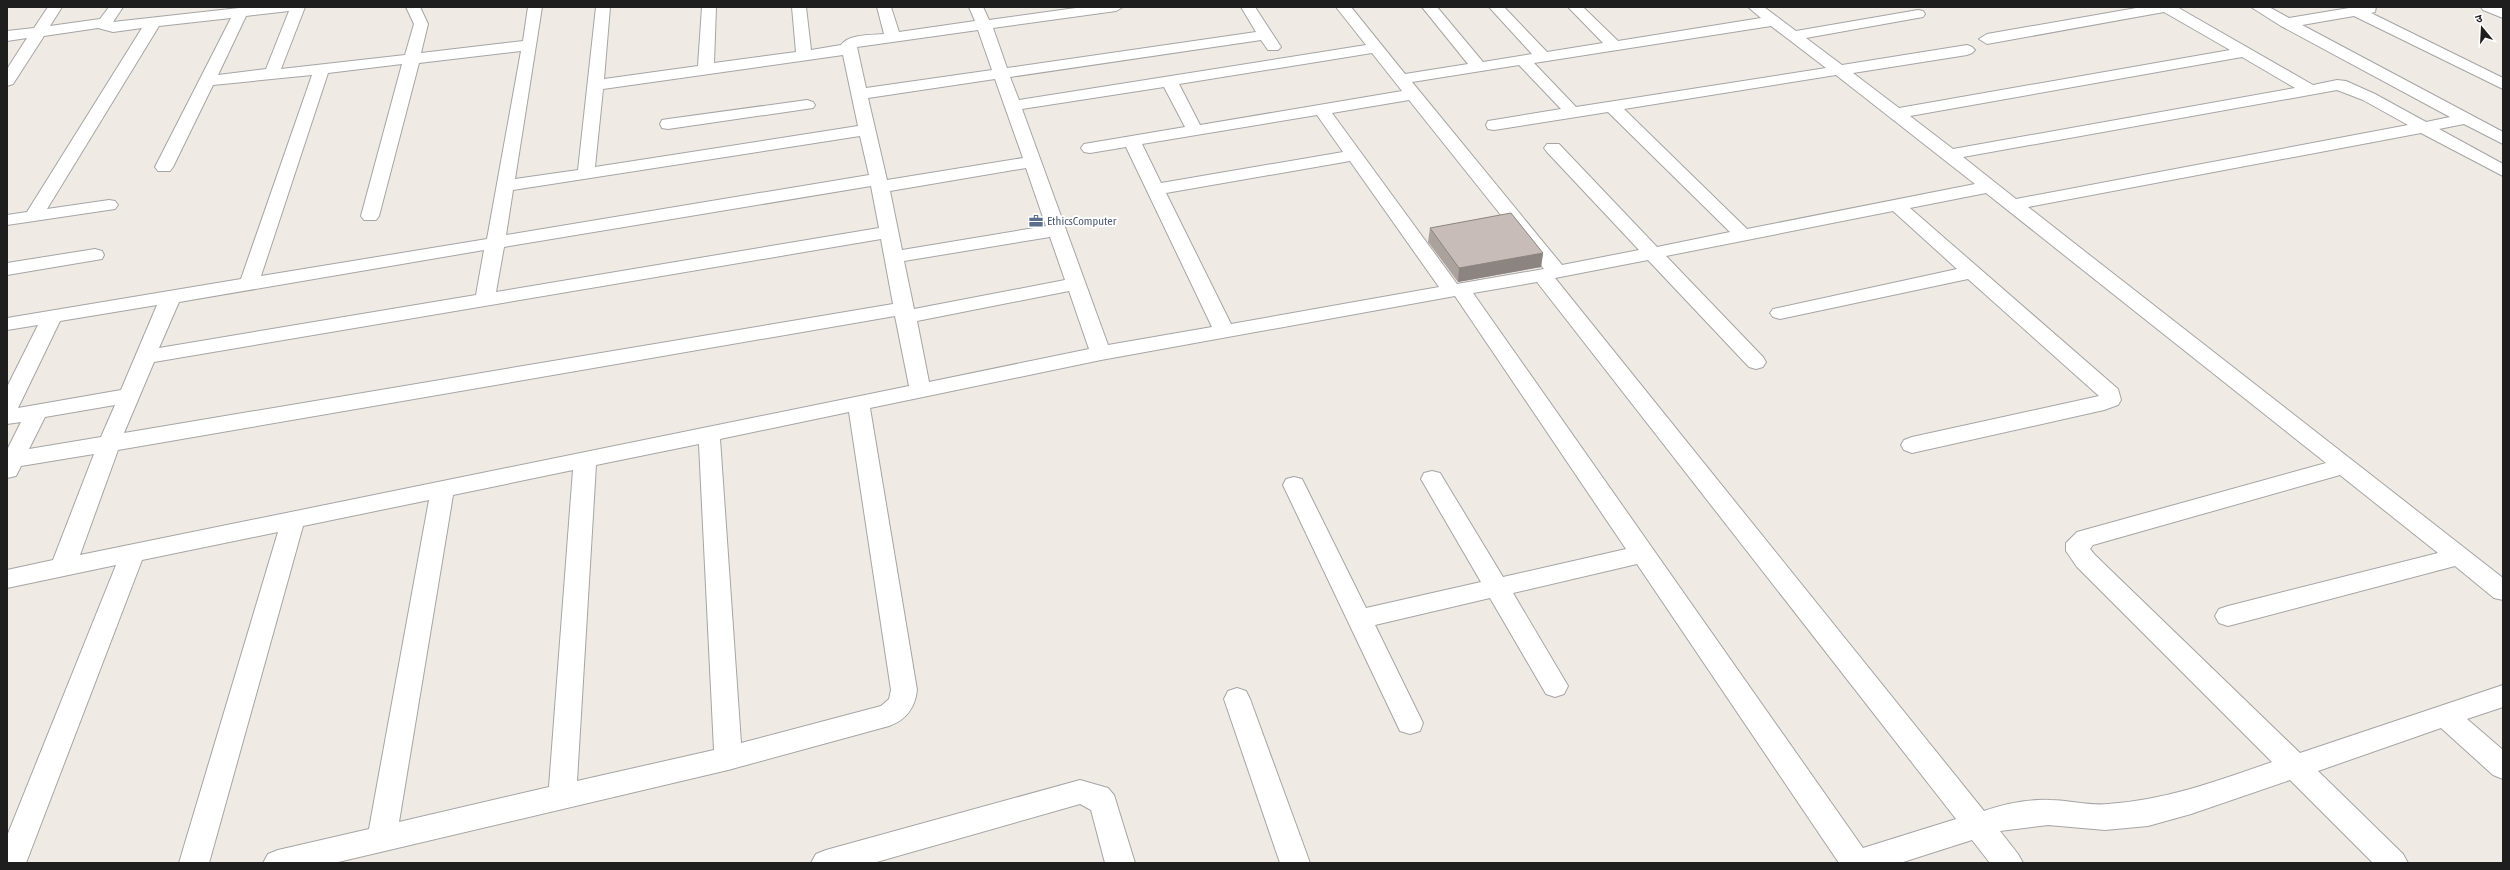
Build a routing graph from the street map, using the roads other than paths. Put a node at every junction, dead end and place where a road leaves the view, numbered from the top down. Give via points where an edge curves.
1 (55, 7) edge
2 (116, 7) edge
3 (286, 7) edge
4 (298, 7) edge
5 (413, 7) edge
6 (535, 7) edge
7 (603, 7) edge
8 (709, 7) edge
9 (799, 7) edge
10 (884, 7) edge
11 (976, 7) edge
12 (1116, 7) edge
13 (1248, 7) edge
14 (1343, 7) edge
15 (1429, 7) edge
16 (1496, 7) edge
17 (1575, 7) edge
18 (1755, 7) edge
19 (2167, 7) edge
20 (2258, 7) edge
21 (2297, 7) edge
22 (2379, 7) edge
23 (2488, 7) edge
24 (241, 12) junction
25 (2356, 12) junction
26 (1918, 14) dead end
27 (2503, 14) edge
28 (2319, 18) junction
29 (1773, 21) junction
30 (105, 23) junction
31 (153, 23) junction
32 (2286, 23) junction
33 (984, 25) junction
34 (39, 31) junction
35 (1265, 35) junction
36 (7, 36) edge
37 (1792, 36) junction
38 (893, 37) junction
39 (1988, 39) dead end
40 (530, 45) junction
41 (1615, 46) junction
42 (1376, 48) junction
43 (849, 49) junction
44 (1967, 50) dead end
45 (2245, 52) junction
46 (804, 55) junction
47 (1543, 57) junction
48 (412, 60) junction
49 (1523, 60) junction
50 (1284, 63) junction
51 (1479, 67) junction
52 (706, 69) junction
53 (1837, 69) junction
54 (321, 71) junction
55 (271, 73) junction
56 (1000, 74) junction
57 (1402, 79) junction
58 (7, 80) edge
59 (206, 81) junction
60 (1169, 81) junction
61 (2503, 84) edge
62 (595, 85) junction
63 (2309, 89) junction
64 (859, 94) junction
65 (1414, 94) junction
66 (807, 105) dead end
67 (1012, 106) junction
68 (1612, 107) junction
69 (1322, 110) junction
70 (1573, 113) junction
71 (1896, 113) junction
72 (2466, 119) junction
73 (668, 124) dead end
74 (1494, 125) dead end
75 (2425, 128) junction
76 (758, 129) junction
77 (868, 130) junction
78 (1195, 130) junction
79 (2503, 139) edge
80 (1132, 141) junction
81 (1090, 148) dead end
82 (1553, 148) dead end
83 (1355, 155) junction
84 (1948, 155) junction
85 (1032, 162) junction
86 (164, 167) dead end
87 (2503, 172) edge
88 (586, 174) junction
89 (879, 183) junction
90 (505, 186) junction
91 (1989, 187) junction
92 (1156, 189) junction
93 (109, 205) dead end
94 (2012, 205) junction
95 (1896, 206) junction
96 (33, 216) junction
97 (370, 216) dead end
98 (7, 220) edge
99 (1056, 230) junction
100 (890, 232) junction
101 (1743, 236) junction
102 (495, 242) junction
103 (95, 254) dead end
104 (1654, 254) junction
105 (894, 257) junction
106 (7, 269) edge
107 (1972, 272) junction
108 (1550, 273) junction
109 (249, 283) junction
110 (1077, 284) junction
111 (1456, 289) junction
112 (171, 296) junction
113 (485, 301) junction
114 (905, 312) junction
115 (1780, 314) dead end
116 (52, 316) junction
117 (7, 324) edge
118 (1224, 330) junction
119 (1101, 353) junction
120 (146, 357) junction
121 (1756, 362) dead end
122 (920, 389) junction
123 (130, 395) junction
124 (858, 402) junction
125 (7, 408) edge
126 (37, 412) junction
127 (7, 417) edge
128 (709, 433) junction
129 (108, 444) junction
130 (1912, 445) dead end
131 (585, 459) junction
132 (10, 466) edge
133 (2345, 466) junction
134 (1432, 480) dead end
135 (1294, 485) dead end
136 (443, 488) junction
137 (293, 520) junction
138 (133, 553) junction
139 (1643, 554) junction
140 (2459, 556) junction
141 (63, 567) junction
142 (7, 579) edge
143 (1497, 588) junction
144 (2503, 590) edge
145 (2228, 616) dead end
146 (1360, 620) junction
147 (1555, 686) dead end
148 (2503, 696) edge
149 (1237, 699) dead end
150 (2444, 715) junction
151 (1410, 723) dead end
152 (728, 758) junction
153 (2296, 766) junction
154 (2503, 767) edge
155 (562, 797) junction
156 (1979, 826) junction
157 (382, 839) junction
158 (11, 863) edge
159 (194, 863) edge
160 (278, 863) edge
161 (826, 863) edge
162 (1120, 863) edge
163 (1295, 863) edge
164 (1857, 863) edge
165 (2008, 863) edge
166 (2393, 863) edge

1 - 34 street
2 - 30 street
3 - 24 street
4 - 55 street
5 - 48 street via 421,24
6 - 40 street
7 - 62 street
8 - 52 street
9 - 46 street
10 - 38 street
11 - 33 street
12 - 33 street
13 - 35 street
14 - 42 street
15 - 51 street
16 - 47 street
17 - 41 street
18 - 29 street
19 - 39 street
19 - 45 street
20 - 32 street
21 - 28 street
22 - 25 street
23 - 27 street
24 - 31 street
24 - 59 street
25 - 28 street
25 - 61 street
26 - 37 street
28 - 32 street
29 - 37 street
29 - 41 street
30 - 31 street via 104,26 107,27
30 - 34 street
31 - 96 street
32 - 72 street
33 - 38 street
33 - 56 street
34 - 36 street
34 - 58 street
35 - 50 street
35 - 56 street
37 - 53 street
38 - 43 street via 852,43
40 - 48 street
40 - 90 street
41 - 47 street
42 - 50 street
42 - 57 street
43 - 46 street
43 - 64 street
44 - 53 street
45 - 63 street
45 - 71 street
46 - 52 street
47 - 49 street
48 - 54 street
48 - 97 street
49 - 51 street
49 - 70 street
50 - 60 street
51 - 57 street
52 - 62 street
53 - 68 street
53 - 71 street
54 - 55 street via 275,76
54 - 109 street
55 - 59 street
56 - 64 street
56 - 67 street
57 - 65 street
59 - 86 street
60 - 67 street
60 - 78 street
62 - 88 street
63 - 75 street via 2346,86
63 - 84 street
64 - 77 street
65 - 69 street
65 - 108 street
66 - 76 street
67 - 85 street
68 - 70 street
68 - 101 street
69 - 78 street
69 - 83 street
70 - 74 street
71 - 84 street
72 - 75 street
72 - 79 street
73 - 76 street
75 - 87 street
75 - 94 street
76 - 77 street
76 - 88 street
77 - 89 street
78 - 80 street
80 - 81 street
80 - 92 street
82 - 104 street
83 - 92 street
83 - 111 street
84 - 91 street
85 - 89 street
85 - 99 street
88 - 90 street
89 - 100 street
89 - 102 street
90 - 102 street
91 - 94 street
91 - 95 street
92 - 118 street
93 - 96 street
94 - 133 street
95 - 101 street
95 - 107 street
96 - 98 street
99 - 105 street
99 - 110 street
100 - 105 street
100 - 113 street
101 - 104 street
102 - 109 street
102 - 113 street
103 - 106 street
104 - 108 street
104 - 121 street
105 - 114 street
107 - 115 street
107 - 130 street via 2105,388 2110,394 2110,400
108 - 111 street
108 - 156 street
109 - 112 street
110 - 114 street
110 - 119 street
111 - 118 street
111 - 139 street
112 - 116 street
112 - 120 street
113 - 120 street
114 - 122 street
114 - 129 street
116 - 117 street
116 - 125 street
118 - 119 street
119 - 122 street
120 - 123 street
122 - 124 street
123 - 126 street
123 - 129 street
124 - 128 street
124 - 152 street via 904,690 903,700 899,709 890,716
126 - 127 street
126 - 132 street
128 - 131 street
128 - 152 street
129 - 132 street
129 - 141 street
131 - 136 street
131 - 155 street
133 - 140 street
133 - 153 street via 2093,536 2078,543 2078,551 2086,561
134 - 143 street
135 - 146 street
136 - 137 street
136 - 157 street
137 - 138 street
137 - 159 street
138 - 141 street
138 - 158 street
139 - 143 street
139 - 164 street
140 - 144 street
140 - 145 street
141 - 142 street
143 - 146 street
143 - 147 street
146 - 151 street
148 - 150 street
149 - 163 street
150 - 153 street
150 - 154 street
152 - 155 street
153 - 156 street via 2190,802 2148,813 2105,817 2048,812 2023,813
153 - 166 street
155 - 157 street
156 - 164 street
156 - 165 street
157 - 160 street
161 - 162 street via 1080,792 1098,797 1104,804

